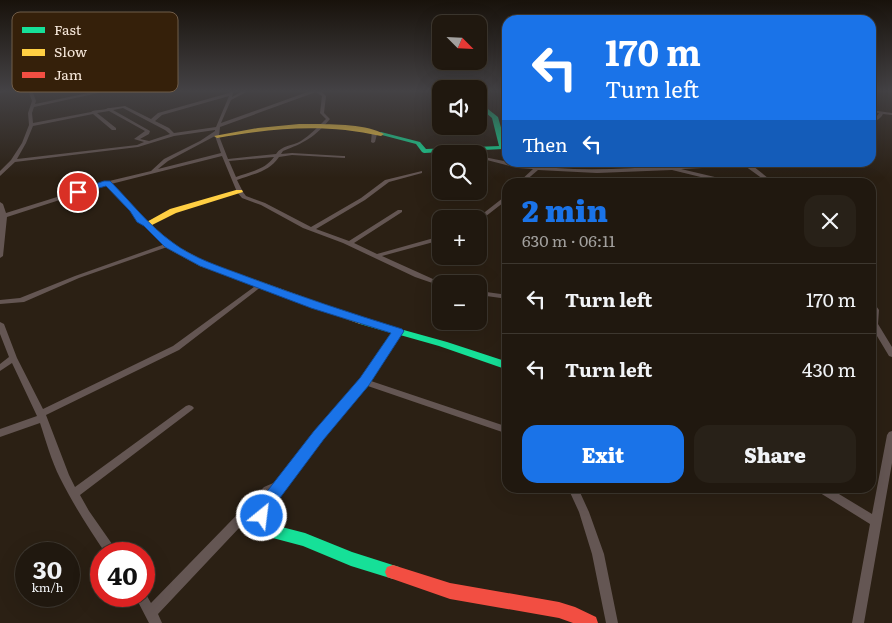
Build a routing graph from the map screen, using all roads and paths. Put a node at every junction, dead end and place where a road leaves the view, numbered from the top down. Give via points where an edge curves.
1 (31, 119) edge
2 (59, 119) edge
3 (101, 119) edge
4 (126, 119) edge
5 (148, 119) edge
6 (219, 119) edge
7 (245, 119) edge
8 (328, 119) edge
9 (496, 119) edge
10 (152, 121) joint
11 (324, 124) junction
12 (31, 125) junction
13 (114, 130) dead end
14 (217, 130) junction
15 (173, 135) junction
16 (152, 143) junction
17 (502, 146) edge
18 (502, 146) edge
19 (487, 149) edge
20 (432, 151) edge
21 (276, 154) junction
22 (226, 157) junction
23 (343, 157) dead end
24 (487, 159) edge
25 (13, 161) junction
26 (502, 161) edge
27 (532, 167) edge
28 (556, 167) edge
29 (665, 167) joint
30 (749, 167) edge
31 (537, 168) junction
32 (548, 170) junction
33 (153, 171) junction
34 (420, 172) dead end
35 (0, 174) edge
36 (526, 178) edge
37 (713, 178) edge
38 (764, 178) edge
39 (234, 179) junction
40 (107, 183) junction
41 (239, 192) junction
42 (502, 201) edge
43 (0, 204) edge
44 (400, 211) dead end
45 (487, 213) edge
46 (2, 216) edge
47 (147, 224) junction
48 (312, 230) junction
49 (432, 240) edge
50 (168, 244) junction
51 (350, 244) junction
52 (0, 256) edge
53 (376, 256) junction
54 (432, 281) edge
55 (260, 286) junction
56 (487, 294) edge
57 (502, 296) edge
58 (0, 302) edge
59 (876, 327) edge
60 (1, 328) edge
61 (398, 331) junction
62 (892, 354) edge
63 (13, 358) junction
64 (502, 364) edge
65 (0, 368) edge
66 (364, 382) junction
67 (189, 408) dead end
68 (42, 416) junction
69 (502, 429) edge
70 (0, 433) edge
71 (892, 435) edge
72 (286, 480) junction
73 (575, 493) edge
74 (830, 493) edge
75 (73, 494) junction
76 (876, 522) junction
77 (105, 542) edge
78 (148, 607) edge
79 (154, 618) edge
80 (590, 623) edge
81 (612, 623) edge
82 (858, 623) edge

1 - 12 street
2 - 12 street
3 - 13 street
4 - 16 street via 148,131 136,139
5 - 10 street
6 - 14 street
7 - 14 street
8 - 11 street
9 - 17 street
10 - 15 street
11 - 14 street
11 - 20 street via 373,137 418,143 424,151
11 - 21 street via 302,142
12 - 25 street
14 - 15 street
14 - 22 street
14 - 33 street via 204,142 165,160
15 - 16 street
16 - 25 street
18 - 19 street
21 - 22 street
21 - 23 street
21 - 39 street via 273,162 264,168
22 - 33 street
22 - 39 street
24 - 26 street
25 - 35 street
27 - 31 street
28 - 32 street
29 - 32 street via 616,172
29 - 37 street
30 - 38 street
31 - 32 street
31 - 36 street
33 - 40 street
34 - 48 street via 387,181
39 - 41 street
40 - 46 street
40 - 47 street
41 - 47 street via 173,211
41 - 48 street
42 - 45 street
43 - 46 street
44 - 51 street
46 - 52 street
47 - 50 street
48 - 51 street
49 - 53 street
50 - 55 street via 203,264
50 - 58 street via 28,298
51 - 53 street
53 - 54 street
55 - 61 street
55 - 68 street via 176,348
56 - 57 street
59 - 62 street
60 - 63 street
61 - 64 street
61 - 66 street
63 - 65 street
63 - 68 street
66 - 69 street
66 - 72 street
67 - 75 street
68 - 70 street
68 - 75 street
71 - 76 street
72 - 79 street via 268,490
72 - 80 street via 263,508 262,524 274,532 450,591 559,610
73 - 81 street via 598,554
74 - 76 street
75 - 77 street
76 - 82 street
78 - 79 street

